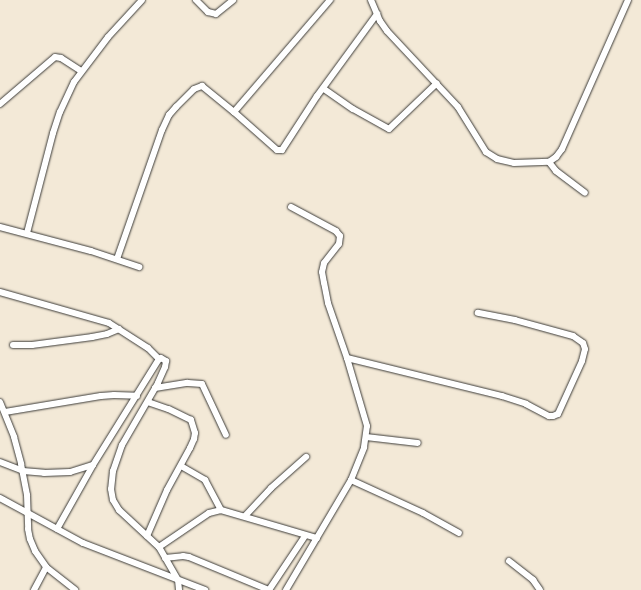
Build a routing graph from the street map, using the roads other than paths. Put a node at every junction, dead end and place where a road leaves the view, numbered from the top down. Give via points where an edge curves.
1 (142, 0) edge
2 (196, 0) edge
3 (233, 0) edge
4 (330, 0) edge
5 (371, 0) edge
6 (628, 0) edge
7 (377, 14) junction
8 (81, 71) junction
9 (437, 83) junction
10 (324, 89) junction
11 (0, 104) edge
12 (234, 112) junction
13 (549, 162) junction
14 (585, 193) dead end
15 (291, 207) dead end
16 (0, 226) edge
17 (26, 233) junction
18 (117, 259) junction
19 (139, 267) dead end
20 (0, 292) edge
21 (478, 313) dead end
22 (119, 328) junction
23 (13, 345) dead end
24 (347, 358) junction
25 (159, 359) junction
26 (155, 388) junction
27 (137, 396) junction
28 (0, 402) edge
29 (148, 402) junction
30 (5, 412) junction
31 (226, 435) dead end
32 (366, 437) junction
33 (418, 443) dead end
34 (306, 457) dead end
35 (0, 462) edge
36 (93, 464) junction
37 (181, 466) junction
38 (23, 471) junction
39 (351, 480) junction
40 (0, 498) edge
41 (221, 510) junction
42 (28, 512) junction
43 (245, 516) junction
44 (57, 529) junction
45 (459, 533) dead end
46 (147, 536) junction
47 (305, 536) junction
48 (317, 538) junction
49 (159, 547) junction
50 (165, 558) junction
51 (510, 561) dead end
52 (46, 567) junction
53 (178, 580) junction
54 (34, 590) edge
55 (76, 590) edge
56 (179, 590) edge
57 (205, 590) edge
58 (269, 590) edge
59 (286, 590) edge
60 (540, 590) edge

1 - 8 street
2 - 3 street via 208,12 216,14
4 - 12 street
5 - 7 street
6 - 13 street via 562,149
7 - 9 street via 386,31 404,52
7 - 10 street
8 - 11 street via 61,58 54,57
8 - 17 street via 60,112
9 - 10 street via 389,129
9 - 13 street via 458,107 492,157 507,162
10 - 12 street via 280,150
12 - 18 street via 202,86 194,88 169,115
13 - 14 street
15 - 24 street via 336,231 340,236 339,244 324,263 322,272 328,303
16 - 17 street
17 - 18 street
18 - 19 street
20 - 22 street
21 - 24 street via 573,336 583,343 585,349 582,361 558,414 549,416 526,404 502,396
22 - 23 street via 92,337
22 - 25 street
24 - 32 street via 367,426
25 - 26 street via 164,359 167,363
25 - 27 street
26 - 29 street
26 - 31 street via 197,382 202,384
27 - 30 street via 107,396
27 - 36 street
28 - 30 street
29 - 37 street via 183,415 194,426 194,439
29 - 46 street via 122,445 111,481 111,494 115,505
30 - 38 street
32 - 33 street
32 - 39 street
34 - 43 street via 271,488
35 - 38 street
36 - 38 street via 58,473
36 - 44 street
37 - 41 street via 205,480
37 - 46 street via 167,490
38 - 42 street
39 - 45 street via 423,512
39 - 48 street
40 - 42 street
41 - 43 street
41 - 49 street via 209,513
42 - 44 street
42 - 52 street via 30,539
43 - 47 street
44 - 53 street via 83,543
46 - 49 street
47 - 48 street
47 - 58 street
48 - 59 street
49 - 50 street
50 - 53 street
50 - 58 street via 189,557
51 - 60 street via 533,580
52 - 54 street
52 - 55 street
53 - 56 street
53 - 57 street

